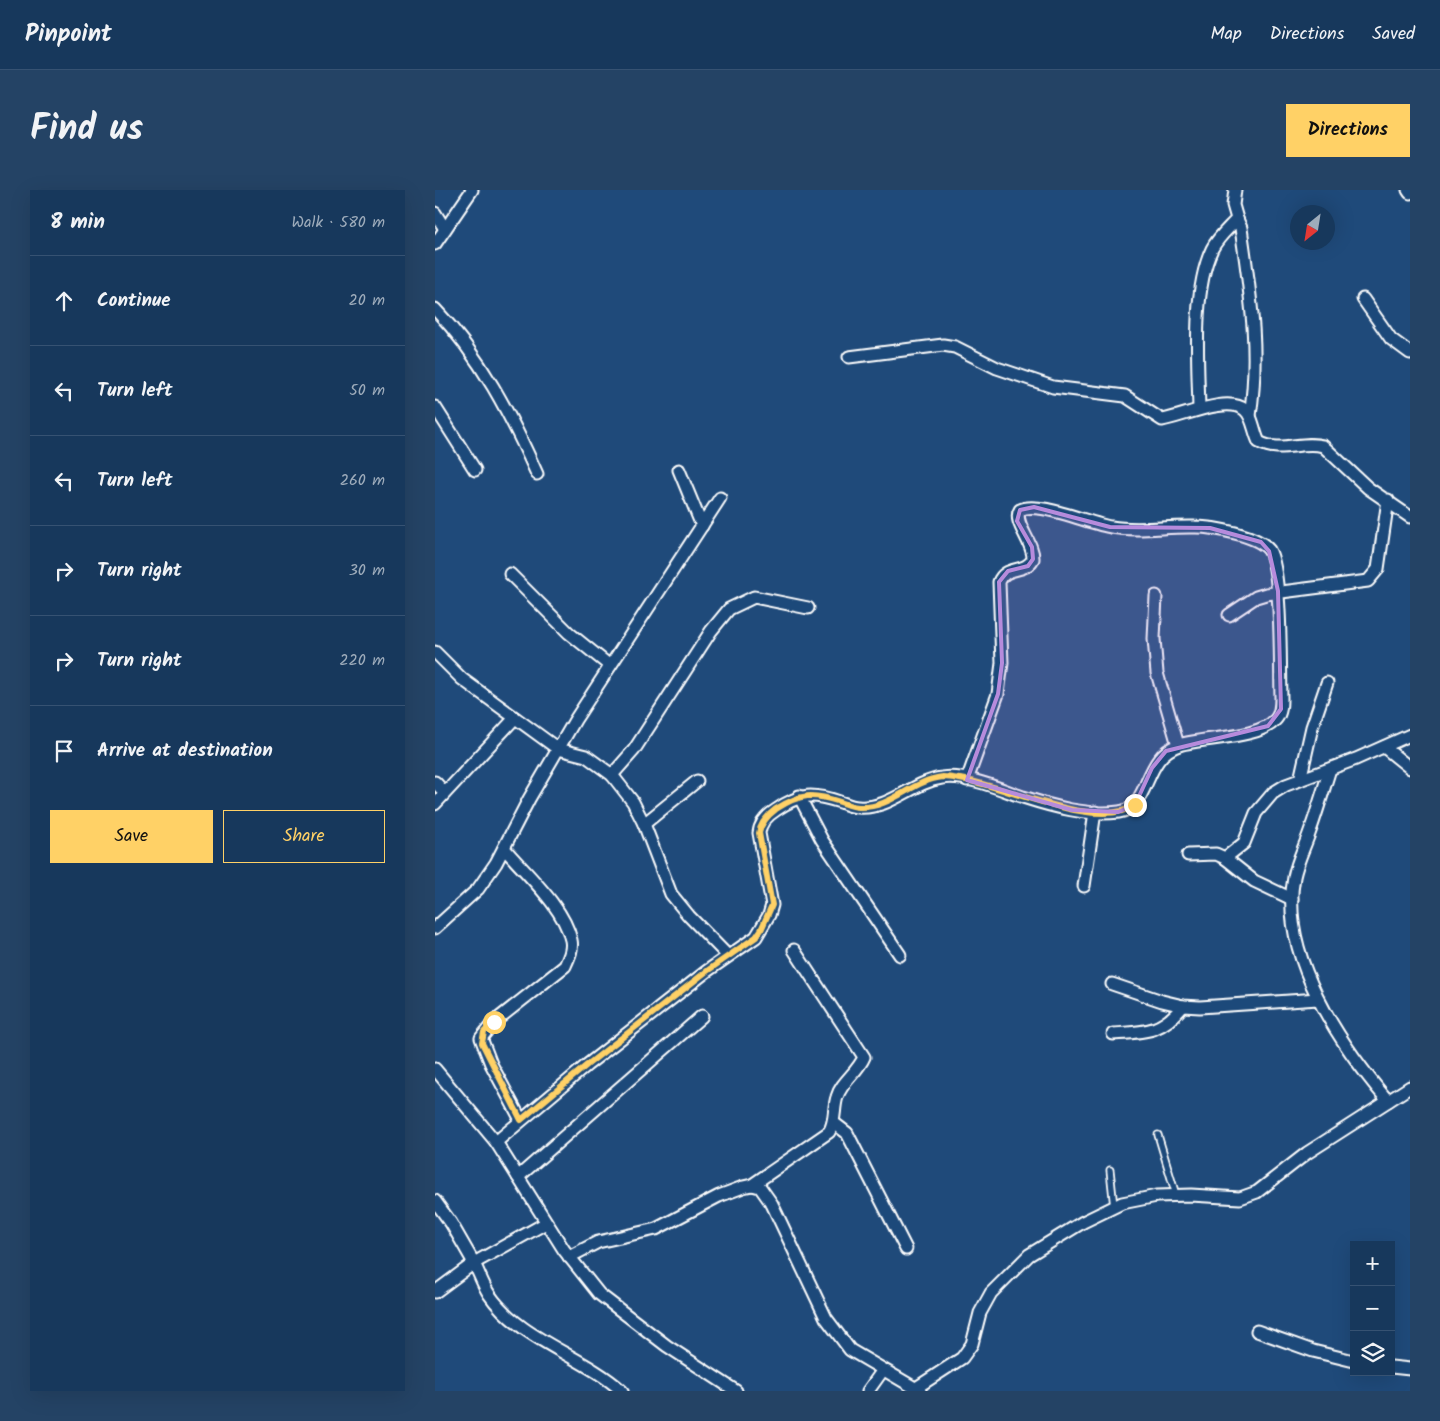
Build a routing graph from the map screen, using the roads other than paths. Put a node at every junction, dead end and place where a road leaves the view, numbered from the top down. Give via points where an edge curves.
1 (472, 190) edge
2 (1235, 190) edge
3 (1408, 190) edge
4 (1410, 193) edge
5 (435, 213) edge
6 (1237, 219) junction
7 (445, 229) junction
8 (435, 244) edge
9 (1363, 299) dead end
10 (435, 309) edge
11 (1410, 354) edge
12 (849, 357) dead end
13 (435, 407) edge
14 (1199, 409) junction
15 (1250, 416) junction
16 (475, 470) dead end
17 (679, 470) dead end
18 (537, 474) dead end
19 (720, 498) dead end
20 (1388, 500) junction
21 (1410, 517) edge
22 (703, 526) junction
23 (509, 574) dead end
24 (1277, 591) junction
25 (1156, 596) dead end
26 (808, 608) dead end
27 (1229, 615) dead end
28 (435, 652) edge
29 (610, 666) junction
30 (1327, 683) dead end
31 (515, 718) junction
32 (1410, 735) edge
33 (1178, 746) junction
34 (1384, 747) junction
35 (558, 748) junction
36 (1410, 768) edge
37 (1331, 769) junction
38 (613, 775) junction
39 (967, 780) junction
40 (1300, 780) junction
41 (697, 781) dead end
42 (435, 782) edge
43 (445, 793) junction
44 (799, 796) junction
45 (435, 804) edge
46 (1095, 812) junction
47 (644, 824) junction
48 (504, 848) junction
49 (1188, 855) dead end
50 (1225, 858) junction
51 (1084, 886) dead end
52 (1292, 899) junction
53 (435, 928) edge
54 (794, 950) dead end
55 (900, 955) dead end
56 (728, 956) junction
57 (1112, 984) dead end
58 (1318, 998) junction
59 (1183, 1006) junction
60 (701, 1016) dead end
61 (1113, 1034) dead end
62 (435, 1069) edge
63 (1410, 1087) edge
64 (1387, 1101) junction
65 (521, 1120) junction
66 (834, 1123) junction
67 (1158, 1135) dead end
68 (496, 1142) junction
69 (1110, 1170) dead end
70 (518, 1177) junction
71 (752, 1185) junction
72 (1176, 1196) junction
73 (435, 1201) edge
74 (1114, 1207) junction
75 (546, 1223) junction
76 (906, 1249) dead end
77 (569, 1257) junction
78 (474, 1263) junction
79 (435, 1292) edge
80 (1257, 1331) dead end
81 (1350, 1359) edge
82 (1395, 1367) edge
83 (1410, 1369) edge
84 (883, 1370) junction
85 (918, 1390) edge
86 (623, 1391) edge
87 (736, 1391) edge
88 (868, 1391) edge

1 - 7 street
2 - 6 street via 1233,205
3 - 4 street
5 - 7 street
6 - 14 street via 1217,240 1206,266 1199,312
6 - 15 street via 1241,228 1256,360
7 - 8 street
9 - 11 street via 1391,339
10 - 18 street via 468,348 493,385
12 - 14 street via 943,345 1053,387 1125,396 1162,420
13 - 16 street
14 - 15 street via 1241,407
15 - 20 street via 1259,442 1285,448 1323,446 1368,488
17 - 22 street
19 - 22 street
20 - 21 street
20 - 24 street via 1378,569 1368,581
22 - 29 street
23 - 29 street
24 - 27 street via 1255,597
24 - 33 street via 1281,697 1277,718 1268,726 1252,732
24 - 39 street via 1269,551 1261,542 1227,531 1194,527 1143,530 1110,527 1034,507 1020,510 1017,520 1032,547 1033,559 1027,566 1008,571 999,582 1002,663 998,694
25 - 33 street via 1154,639 1157,673
26 - 38 street via 754,597 729,609 711,631 634,750
28 - 31 street via 462,679
29 - 35 street
30 - 40 street via 1312,726
31 - 35 street
31 - 43 street
32 - 34 street
33 - 46 street via 1166,751 1155,764 1135,805 1129,810
34 - 36 street
34 - 37 street
35 - 38 street via 586,756
35 - 48 street
37 - 40 street
37 - 52 street via 1294,876
38 - 47 street
39 - 44 street via 943,777 876,806 857,807 814,795
39 - 46 street via 1072,810
40 - 50 street via 1273,793 1263,803 1244,843
41 - 47 street
42 - 43 street
43 - 45 street
44 - 55 street via 822,840
44 - 56 street via 772,812 760,827 772,905 756,937
46 - 51 street
47 - 56 street via 671,894
48 - 53 street via 478,888
48 - 65 street via 547,897 565,922 571,941 571,955 565,966 494,1022 481,1038
49 - 50 street via 1203,853
50 - 52 street via 1254,881
52 - 58 street via 1298,948
54 - 66 street via 863,1054 863,1060 836,1098
56 - 65 street
57 - 59 street
58 - 59 street
58 - 64 street via 1345,1045
59 - 61 street via 1160,1028
60 - 70 street
62 - 68 street
63 - 64 street
64 - 72 street via 1307,1153 1257,1192 1240,1198
65 - 68 street
66 - 71 street via 820,1139
66 - 76 street via 844,1129 851,1141
67 - 72 lane
68 - 70 street
69 - 74 lane
70 - 75 street
71 - 77 street via 719,1196 656,1229 597,1242
71 - 84 street via 760,1187 772,1204 830,1324 850,1350
72 - 74 street via 1157,1196
73 - 78 street
74 - 85 street via 1029,1255 991,1292 980,1313 972,1344 962,1358
75 - 77 street
75 - 78 street
77 - 87 street via 599,1294 622,1313 689,1362
78 - 79 street
78 - 86 street via 489,1294 507,1313
80 - 81 street via 1313,1351
82 - 83 street
84 - 85 street
84 - 88 street

